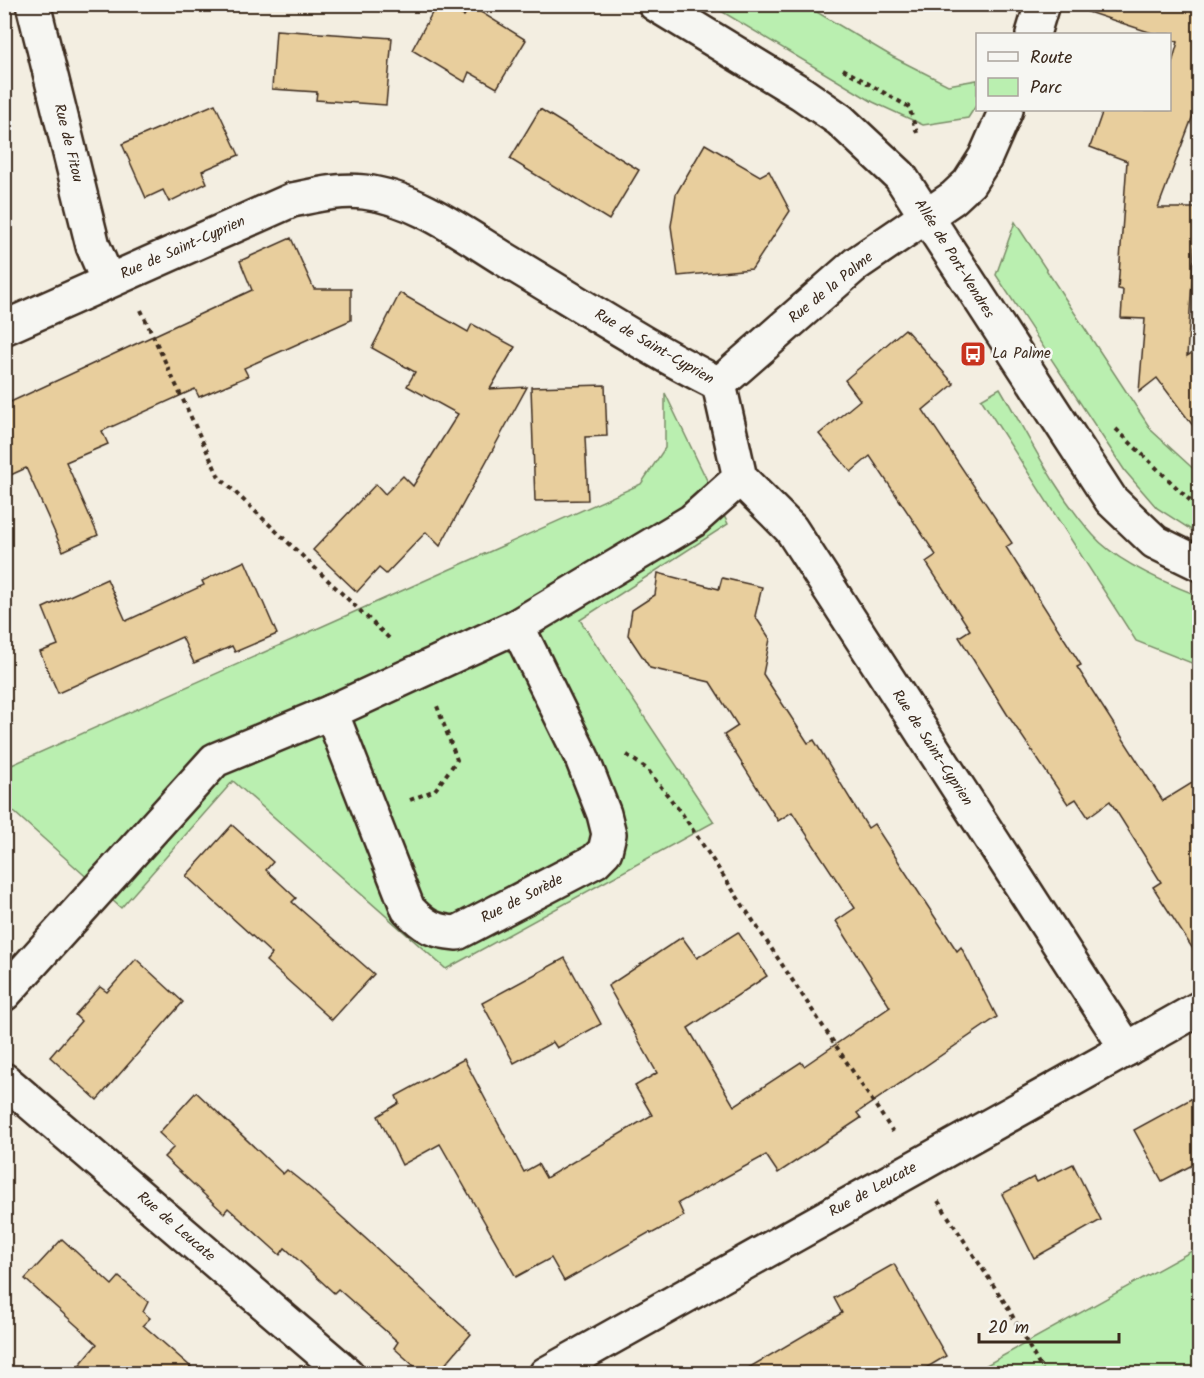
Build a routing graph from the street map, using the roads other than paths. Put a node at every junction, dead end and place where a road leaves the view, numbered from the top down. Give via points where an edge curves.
1 (33, 4) edge
2 (655, 4) edge
3 (1042, 4) edge
4 (1033, 33) edge
5 (1006, 111) edge
6 (929, 217) junction
7 (116, 277) junction
8 (4, 328) edge
9 (719, 384) junction
10 (740, 478) junction
11 (1200, 564) edge
12 (517, 626) junction
13 (331, 712) junction
14 (4, 994) edge
15 (1200, 1008) edge
16 (1127, 1049) junction
17 (4, 1080) edge
18 (347, 1374) edge
19 (546, 1374) edge

1 - 7 street, Rue de Fitou via 93,246
2 - 6 street, Allée de Port-Vendres via 840,120 900,176
3 - 4 street
5 - 6 street, Rue de la Palme via 969,183
6 - 9 street, Rue de la Palme via 856,264
6 - 11 street, Allée de Port-Vendres via 1000,333 1111,500 1155,542
7 - 8 street, Rue de Saint-Cyprien
7 - 9 street, Rue de Saint-Cyprien via 292,200 331,191 365,192 406,203 450,226 672,360
9 - 10 street, Rue de Saint-Cyprien
10 - 12 street via 692,521
10 - 16 street, Rue de Saint-Cyprien via 791,529
12 - 13 street
12 - 13 street, Rue de Sorède via 582,758 609,834 605,850 595,861 457,933 436,932 408,909
13 - 14 street via 215,760
15 - 16 street, Rue de Leucate
16 - 19 street, Rue de Leucate
17 - 18 street, Rue de Leucate

